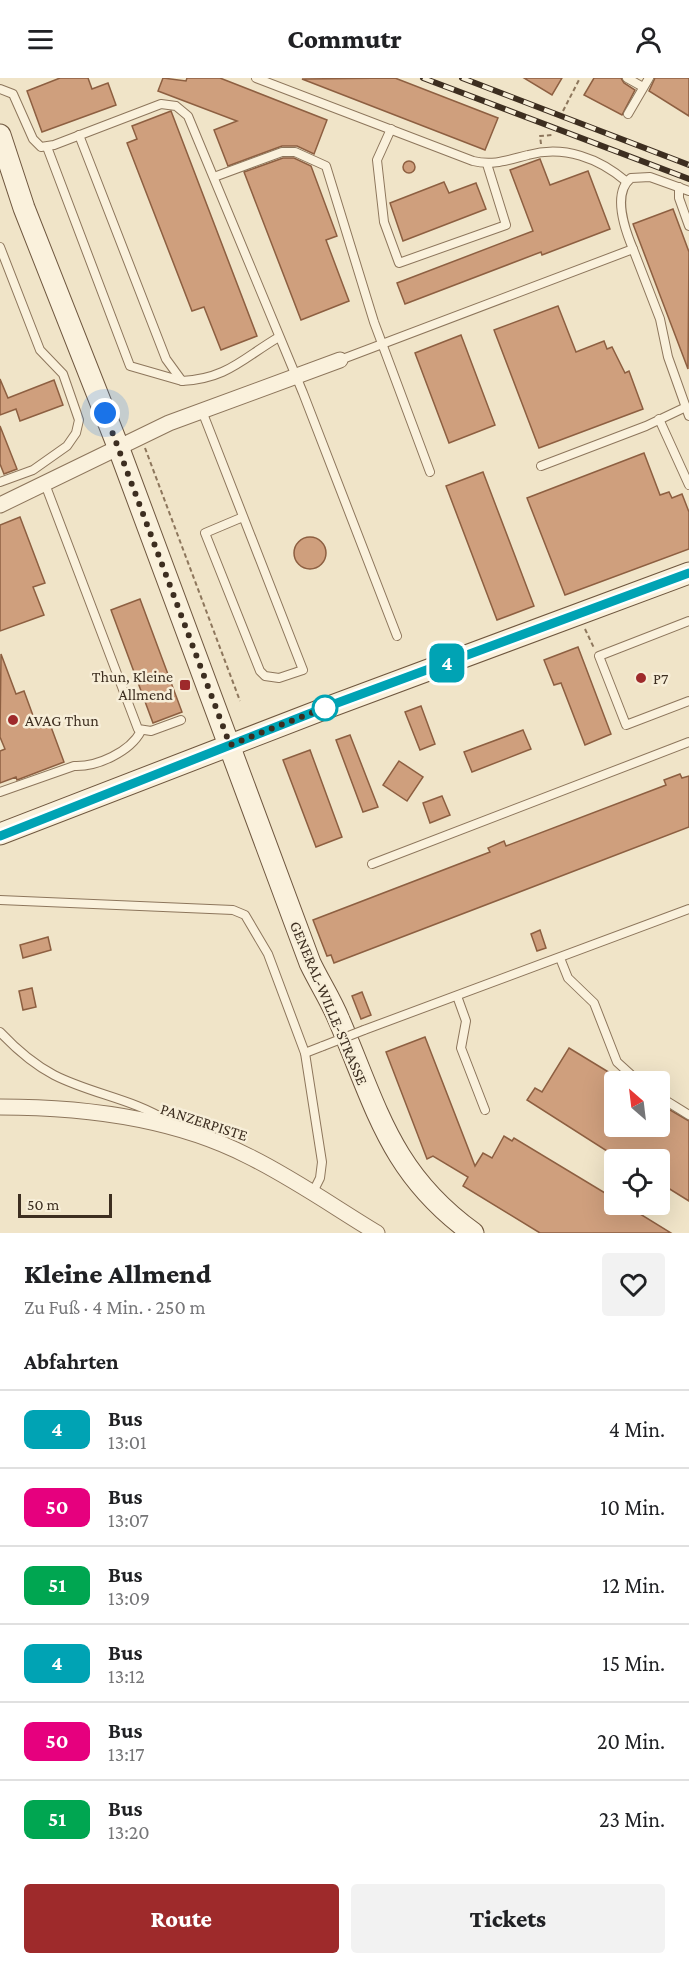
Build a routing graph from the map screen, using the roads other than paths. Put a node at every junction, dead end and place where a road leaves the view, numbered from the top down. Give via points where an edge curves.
1 (256, 78) edge
2 (627, 78) edge
3 (649, 78) edge
4 (643, 87) junction
5 (0, 89) edge
6 (628, 114) dead end
7 (391, 129) junction
8 (0, 135) edge
9 (80, 135) junction
10 (47, 147) junction
11 (487, 164) junction
12 (214, 177) junction
13 (627, 182) junction
14 (679, 187) junction
15 (689, 191) edge
16 (689, 226) edge
17 (0, 247) edge
18 (633, 249) junction
19 (279, 337) junction
20 (382, 344) junction
21 (340, 360) joint
22 (295, 377) junction
23 (182, 381) junction
24 (202, 410) junction
25 (687, 411) edge
26 (659, 419) junction
27 (119, 449) junction
28 (541, 466) dead end
29 (430, 472) dead end
30 (0, 483) edge
31 (45, 484) junction
32 (689, 486) edge
33 (0, 505) edge
34 (243, 517) junction
35 (689, 573) edge
36 (689, 621) edge
37 (397, 636) dead end
38 (689, 701) edge
39 (181, 720) dead end
40 (141, 731) junction
41 (689, 742) edge
42 (230, 745) junction
43 (0, 792) edge
44 (1, 834) edge
45 (372, 864) dead end
46 (0, 900) edge
47 (689, 909) edge
48 (560, 958) junction
49 (457, 996) junction
50 (0, 1032) edge
51 (305, 1053) junction
52 (627, 1071) edge
53 (670, 1103) edge
54 (0, 1107) edge
55 (485, 1110) dead end
56 (689, 1114) edge
57 (183, 1131) junction
58 (312, 1194) junction
59 (377, 1233) edge
60 (473, 1233) edge

1 - 7 lane
2 - 4 lane
3 - 4 lane
4 - 6 lane
5 - 10 lane via 14,94 33,139
7 - 11 lane
7 - 11 lane via 376,160 384,222 399,263 506,225
8 - 27 main road, GENERAL-WILLE-STRASSE via 24,208
9 - 10 lane
9 - 12 lane via 154,105 176,106 193,125
9 - 23 lane via 166,359
10 - 23 lane via 130,366
11 - 13 lane via 541,152 564,153 600,161
12 - 19 lane
12 - 20 lane via 282,152 295,152 326,166
13 - 14 lane via 642,176
13 - 18 lane via 623,218
14 - 15 lane
14 - 16 lane
17 - 30 lane via 40,350 63,374 79,420 76,433 66,446 37,468
18 - 20 lane
18 - 25 lane via 660,319 668,357
19 - 22 lane
19 - 23 lane via 255,351 243,364 202,380
20 - 21 lane
20 - 29 lane
21 - 22 street
22 - 24 street
22 - 37 lane
24 - 27 street
24 - 34 lane
25 - 26 lane
26 - 28 lane
26 - 32 lane
27 - 31 street
27 - 42 main road, GENERAL-WILLE-STRASSE
31 - 33 street
31 - 40 lane
34 - 34 lane via 206,533 260,671 279,678 303,670
35 - 42 main road
36 - 38 lane via 599,656 626,725
39 - 40 lane via 152,732
40 - 43 lane via 128,748 85,766 74,766
41 - 45 lane
42 - 44 main road
42 - 60 main road, GENERAL-WILLE-STRASSE via 310,963 339,1019 386,1136 421,1187
46 - 51 lane via 240,911 250,921 267,954
47 - 48 lane
48 - 49 lane
48 - 52 lane via 568,978 594,1003 617,1062
49 - 51 lane, bridge
49 - 55 lane via 466,1021 461,1048
50 - 57 lane via 17,1050 56,1076 152,1111
51 - 58 lane via 322,1162
53 - 56 lane
54 - 57 street, PANZERPISTE via 99,1114
57 - 58 street, PANZERPISTE via 247,1155
58 - 59 street, PANZERPISTE

